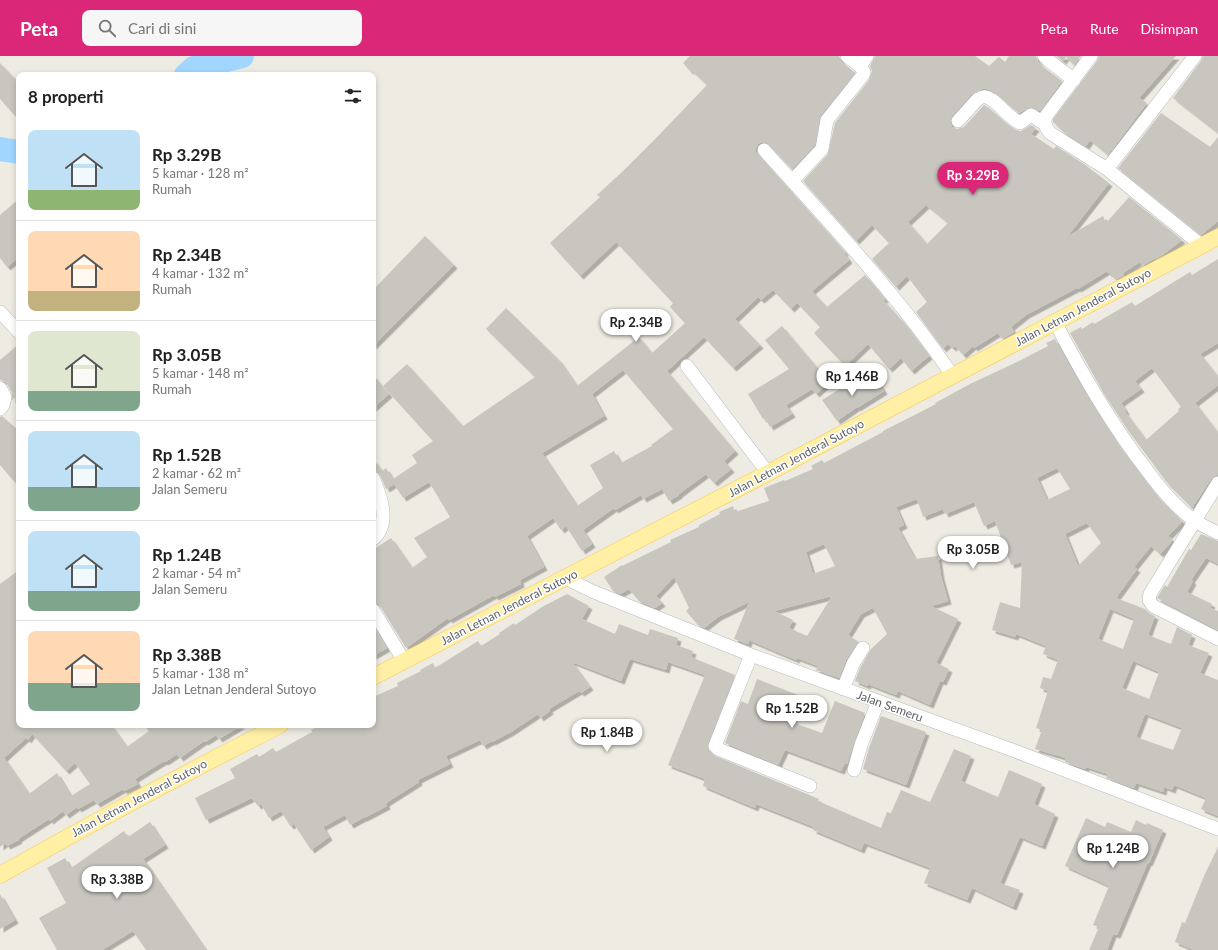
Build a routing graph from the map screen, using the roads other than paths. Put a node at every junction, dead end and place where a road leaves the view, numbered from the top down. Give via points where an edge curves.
1 (847, 56) edge
2 (1044, 56) edge
3 (1091, 56) edge
4 (1195, 56) edge
5 (864, 61) edge
6 (1074, 80) junction
7 (958, 121) dead end
8 (1045, 124) junction
9 (764, 150) dead end
10 (1107, 169) junction
11 (792, 181) junction
12 (1218, 237) edge
13 (1201, 246) junction
14 (0, 312) edge
15 (1055, 322) junction
16 (16, 329) edge
17 (687, 366) dead end
18 (952, 375) junction
19 (0, 388) edge
20 (0, 409) edge
21 (768, 473) junction
22 (1218, 483) edge
23 (376, 487) edge
24 (1194, 520) junction
25 (1218, 533) edge
26 (376, 536) edge
27 (565, 578) junction
28 (376, 615) edge
29 (1218, 639) edge
30 (863, 648) dead end
31 (751, 655) junction
32 (404, 661) junction
33 (376, 675) edge
34 (843, 689) junction
35 (878, 702) junction
36 (274, 728) edge
37 (854, 770) dead end
38 (810, 786) dead end
39 (1218, 829) edge
40 (0, 875) edge

1 - 5 street
2 - 6 street
3 - 6 street
4 - 10 street
5 - 11 street via 863,75 827,120 822,149
6 - 8 street via 1046,116
7 - 8 street via 977,100 986,97 1014,120 1020,122 1031,115
8 - 10 street via 1050,132
9 - 11 street
10 - 13 street
11 - 18 street via 874,274 928,340
12 - 13 main road, Jalan Letnan Jenderal Sutoyo
13 - 15 main road, Jalan Letnan Jenderal Sutoyo
14 - 16 street
15 - 18 main road, Jalan Letnan Jenderal Sutoyo
15 - 24 street via 1084,377 1125,442 1163,491
17 - 21 street
18 - 21 main road, Jalan Letnan Jenderal Sutoyo
19 - 20 street via 5,397
21 - 27 main road, Jalan Letnan Jenderal Sutoyo
22 - 24 street
23 - 26 street via 381,502 383,523
24 - 25 street
24 - 29 street via 1150,594 1149,602
27 - 31 street, Jalan Semeru
27 - 32 main road, Jalan Letnan Jenderal Sutoyo
28 - 32 street
30 - 34 street
31 - 34 street, Jalan Semeru
31 - 38 street via 715,746
32 - 33 main road, Jalan Letnan Jenderal Sutoyo
34 - 35 street, Jalan Semeru
35 - 37 street
35 - 39 street, Jalan Semeru via 1015,751
36 - 40 main road, Jalan Letnan Jenderal Sutoyo via 93,822

